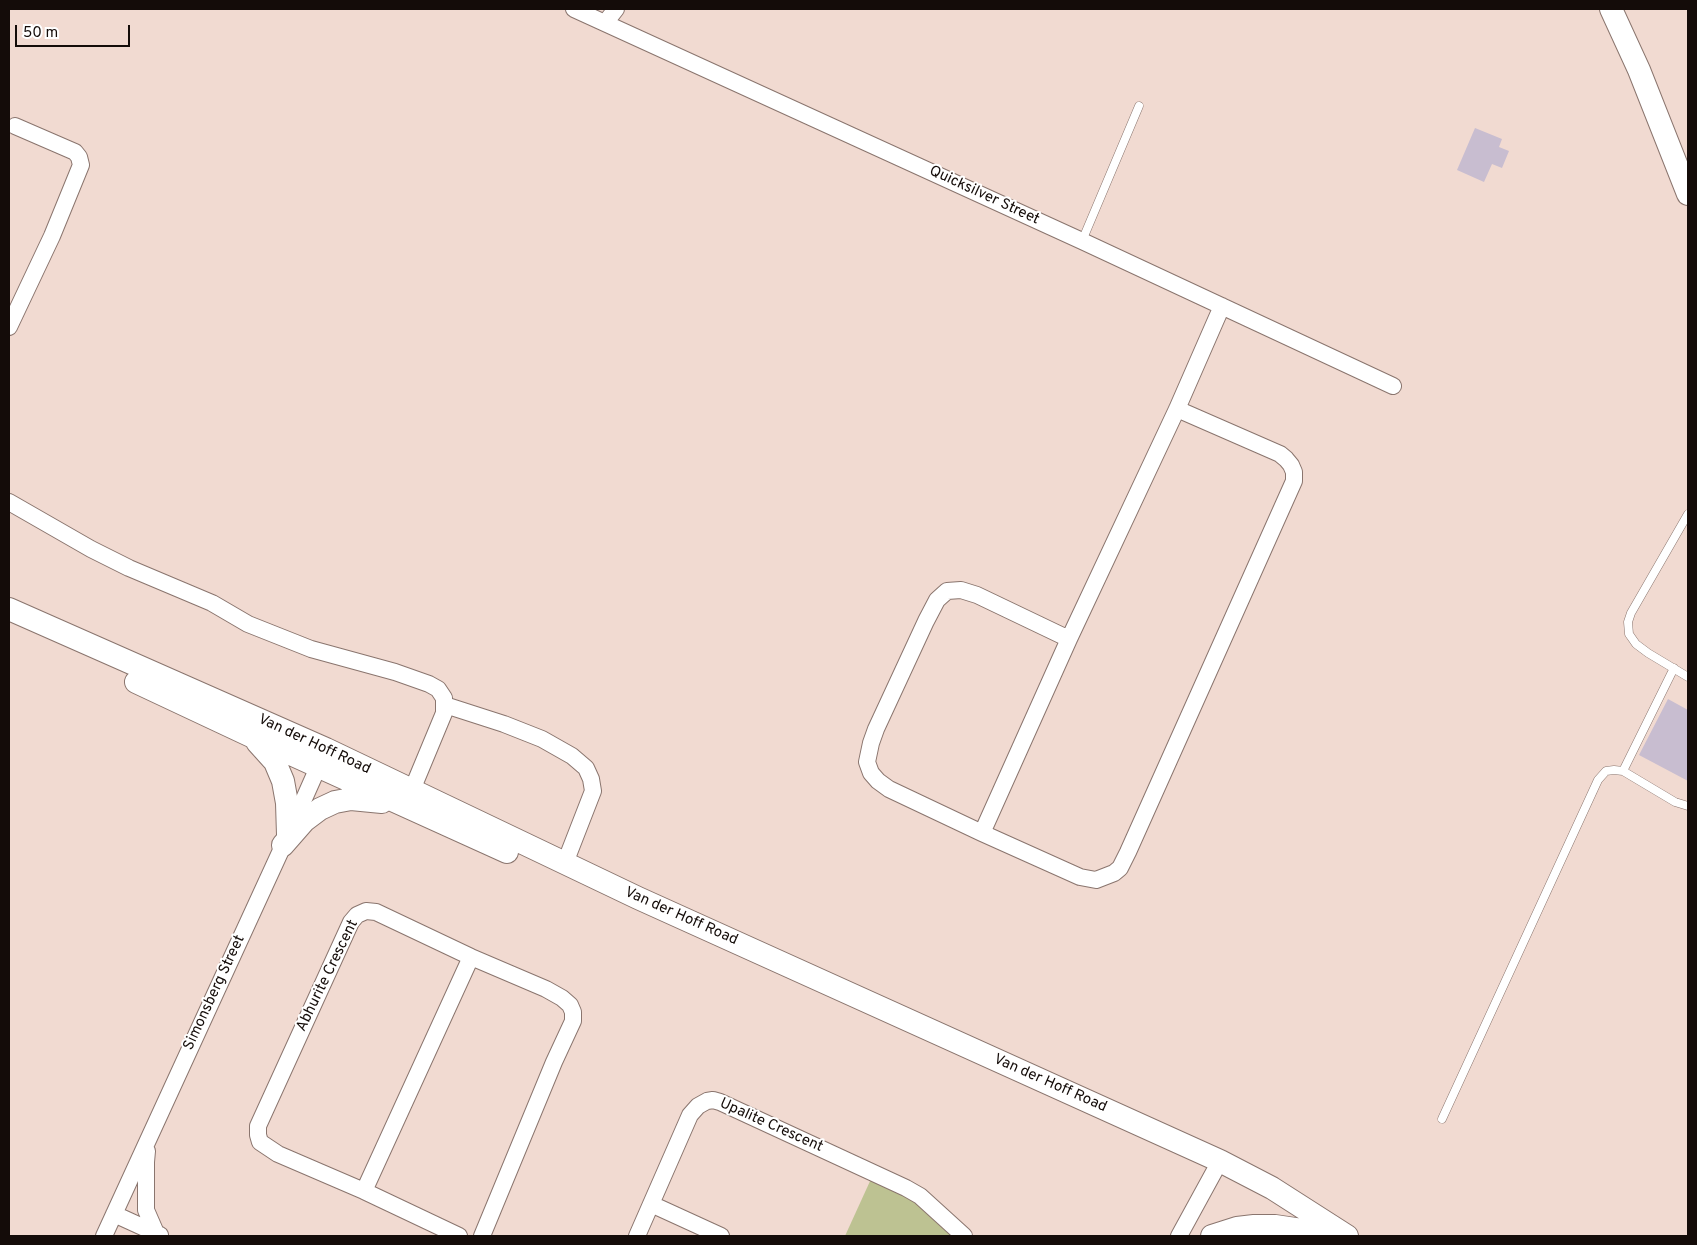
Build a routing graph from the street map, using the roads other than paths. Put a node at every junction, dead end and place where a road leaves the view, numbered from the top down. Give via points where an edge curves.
1 (574, 9) edge
2 (616, 9) edge
3 (1612, 9) edge
4 (1623, 9) edge
5 (605, 22) junction
6 (1639, 70) junction
7 (1139, 106) dead end
8 (15, 126) dead end
9 (1688, 194) edge
10 (1082, 240) junction
11 (1222, 306) junction
12 (9, 327) edge
13 (1393, 386) dead end
14 (1177, 408) junction
15 (9, 502) edge
16 (1688, 514) edge
17 (9, 609) edge
18 (9, 621) edge
19 (1069, 638) junction
20 (1674, 668) junction
21 (1688, 677) edge
22 (445, 705) junction
23 (251, 736) junction
24 (322, 758) junction
25 (1623, 771) junction
26 (405, 797) junction
27 (1688, 806) edge
28 (982, 833) junction
29 (286, 840) junction
30 (565, 863) junction
31 (471, 956) junction
32 (1442, 1119) dead end
33 (150, 1134) junction
34 (1217, 1166) junction
35 (364, 1191) junction
36 (651, 1204) junction
37 (114, 1214) junction
38 (1318, 1234) edge
39 (160, 1235) edge
40 (104, 1236) edge
41 (459, 1236) edge
42 (482, 1236) edge
43 (637, 1236) edge
44 (721, 1236) edge
45 (964, 1236) edge
46 (1178, 1236) edge
47 (1212, 1236) edge
48 (1347, 1236) edge

1 - 5 street, Quicksilver Street
2 - 5 street
3 - 6 main road
4 - 6 main road
5 - 10 street, Quicksilver Street
6 - 9 main road
7 - 10 lane
8 - 12 street via 75,152 81,165
10 - 11 street, Quicksilver Street
11 - 13 street, Quicksilver Street
11 - 14 street
14 - 19 street
14 - 28 street via 1280,454 1291,465 1294,481 1128,852 1120,868 1096,880 1080,877
15 - 22 street via 91,549 206,600 248,624 311,648 430,684 442,694
16 - 20 lane via 1628,622 1629,634 1636,644
17 - 24 main road, Van der Hoff Road
18 - 23 main road, Van der Hoff Road
19 - 28 street
19 - 28 street via 977,595 961,590 947,591 937,600 926,621 876,729 867,762 878,782
20 - 21 lane
20 - 25 lane
22 - 26 street via 438,730
22 - 30 street via 542,739 586,768 593,791
23 - 24 main road, Van der Hoff Road
23 - 29 main road via 274,762 283,781 287,803
24 - 26 main road, Van der Hoff Road
24 - 29 street, Simonsberg Street
25 - 27 lane via 1675,802
25 - 32 lane via 1606,771 1598,780
26 - 29 main road via 335,802 304,821
26 - 30 main road, Van der Hoff Road
26 - 34 main road, Van der Hoff Road via 634,908 1128,1131
29 - 33 street, Simonsberg Street
30 - 34 main road, Van der Hoff Road
31 - 35 street
31 - 35 street, Abhurite Crescent via 376,912 366,911 357,915 270,1099 258,1126 260,1142 278,1154
31 - 42 street, Abhurite Crescent via 562,998 574,1012 573,1022
33 - 37 street, Simonsberg Street
33 - 39 street via 146,1162 146,1210
34 - 38 main road, Van der Hoff Road
34 - 46 street
34 - 48 main road, Van der Hoff Road via 1272,1188
35 - 41 street, Abhurite Crescent
36 - 43 street, Upalite Crescent
36 - 44 street
36 - 45 street, Upalite Crescent via 690,1115 698,1106 713,1100 906,1188 920,1196
37 - 39 street
37 - 40 street, Simonsberg Street
38 - 47 main road via 1289,1227 1254,1226

